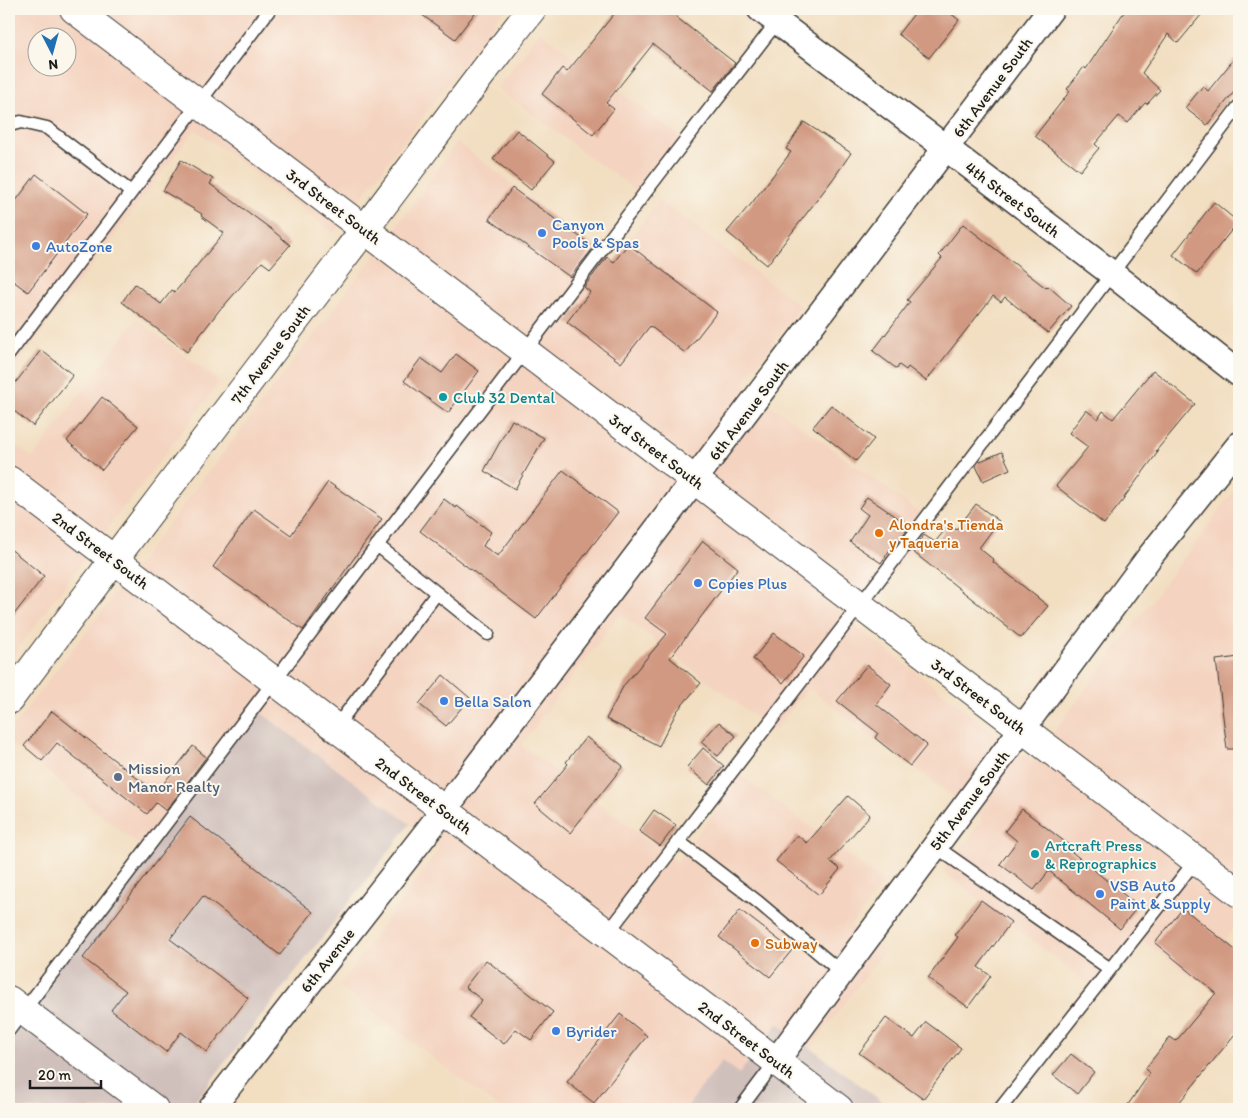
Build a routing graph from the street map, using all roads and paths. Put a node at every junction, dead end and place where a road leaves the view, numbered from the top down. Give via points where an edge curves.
1 (74, 9) edge
2 (270, 9) edge
3 (532, 9) edge
4 (1051, 9) edge
5 (775, 13) edge
6 (198, 103) junction
7 (1239, 106) edge
8 (9, 126) edge
9 (946, 148) junction
10 (131, 192) junction
11 (365, 229) junction
12 (1111, 273) junction
13 (14, 336) edge
14 (524, 351) junction
15 (9, 354) edge
16 (1239, 374) edge
17 (1239, 445) edge
18 (9, 480) edge
19 (694, 480) junction
20 (377, 545) junction
21 (113, 560) junction
22 (437, 593) junction
23 (860, 605) junction
24 (488, 634) dead end
25 (274, 681) junction
26 (9, 700) edge
27 (335, 728) junction
28 (1022, 728) junction
29 (444, 810) junction
30 (678, 841) junction
31 (935, 846) junction
32 (1196, 860) junction
33 (1239, 893) edge
34 (607, 934) junction
35 (1110, 969) junction
36 (841, 972) junction
37 (14, 1014) edge
38 (776, 1061) junction
39 (826, 1105) edge
40 (154, 1109) edge
41 (211, 1109) edge
42 (740, 1109) edge
43 (1000, 1109) edge

1 - 6 main road, 3rd Street South
2 - 6 lane
3 - 11 main road, 7th Avenue South
4 - 9 street, 6th Avenue South
5 - 9 street, 4th Street South
5 - 14 lane
6 - 10 lane
6 - 11 main road, 3rd Street South
7 - 12 lane
8 - 10 lane via 21,122 47,128
9 - 12 street, 4th Street South
9 - 19 street, 6th Avenue South
10 - 13 lane
11 - 14 main road, 3rd Street South
11 - 21 main road, 7th Avenue South
12 - 16 street, 4th Street South
12 - 23 lane
13 - 15 lane
14 - 19 main road, 3rd Street South
14 - 20 lane
17 - 28 street, 5th Avenue South via 1150,555
18 - 21 main road, 2nd Street South
19 - 23 main road, 3rd Street South
19 - 29 street, 6th Avenue South
20 - 22 lane
20 - 25 lane
21 - 25 main road, 2nd Street South
21 - 26 main road, 7th Avenue South
22 - 24 lane
22 - 27 lane
23 - 28 main road, 3rd Street South
23 - 30 lane
25 - 27 main road, 2nd Street South
25 - 37 lane
27 - 29 main road, 2nd Street South
28 - 31 street, 5th Avenue South
28 - 32 main road, 3rd Street South
29 - 34 main road, 2nd Street South
29 - 41 street, 6th Avenue
30 - 34 lane
30 - 36 lane via 758,902
31 - 35 lane
31 - 36 street, 5th Avenue South
32 - 33 main road, 3rd Street South
32 - 35 lane
34 - 38 main road, 2nd Street South
35 - 43 lane
36 - 38 street, 5th Avenue South
37 - 40 main road
38 - 39 main road, 2nd Street South
38 - 42 lane

